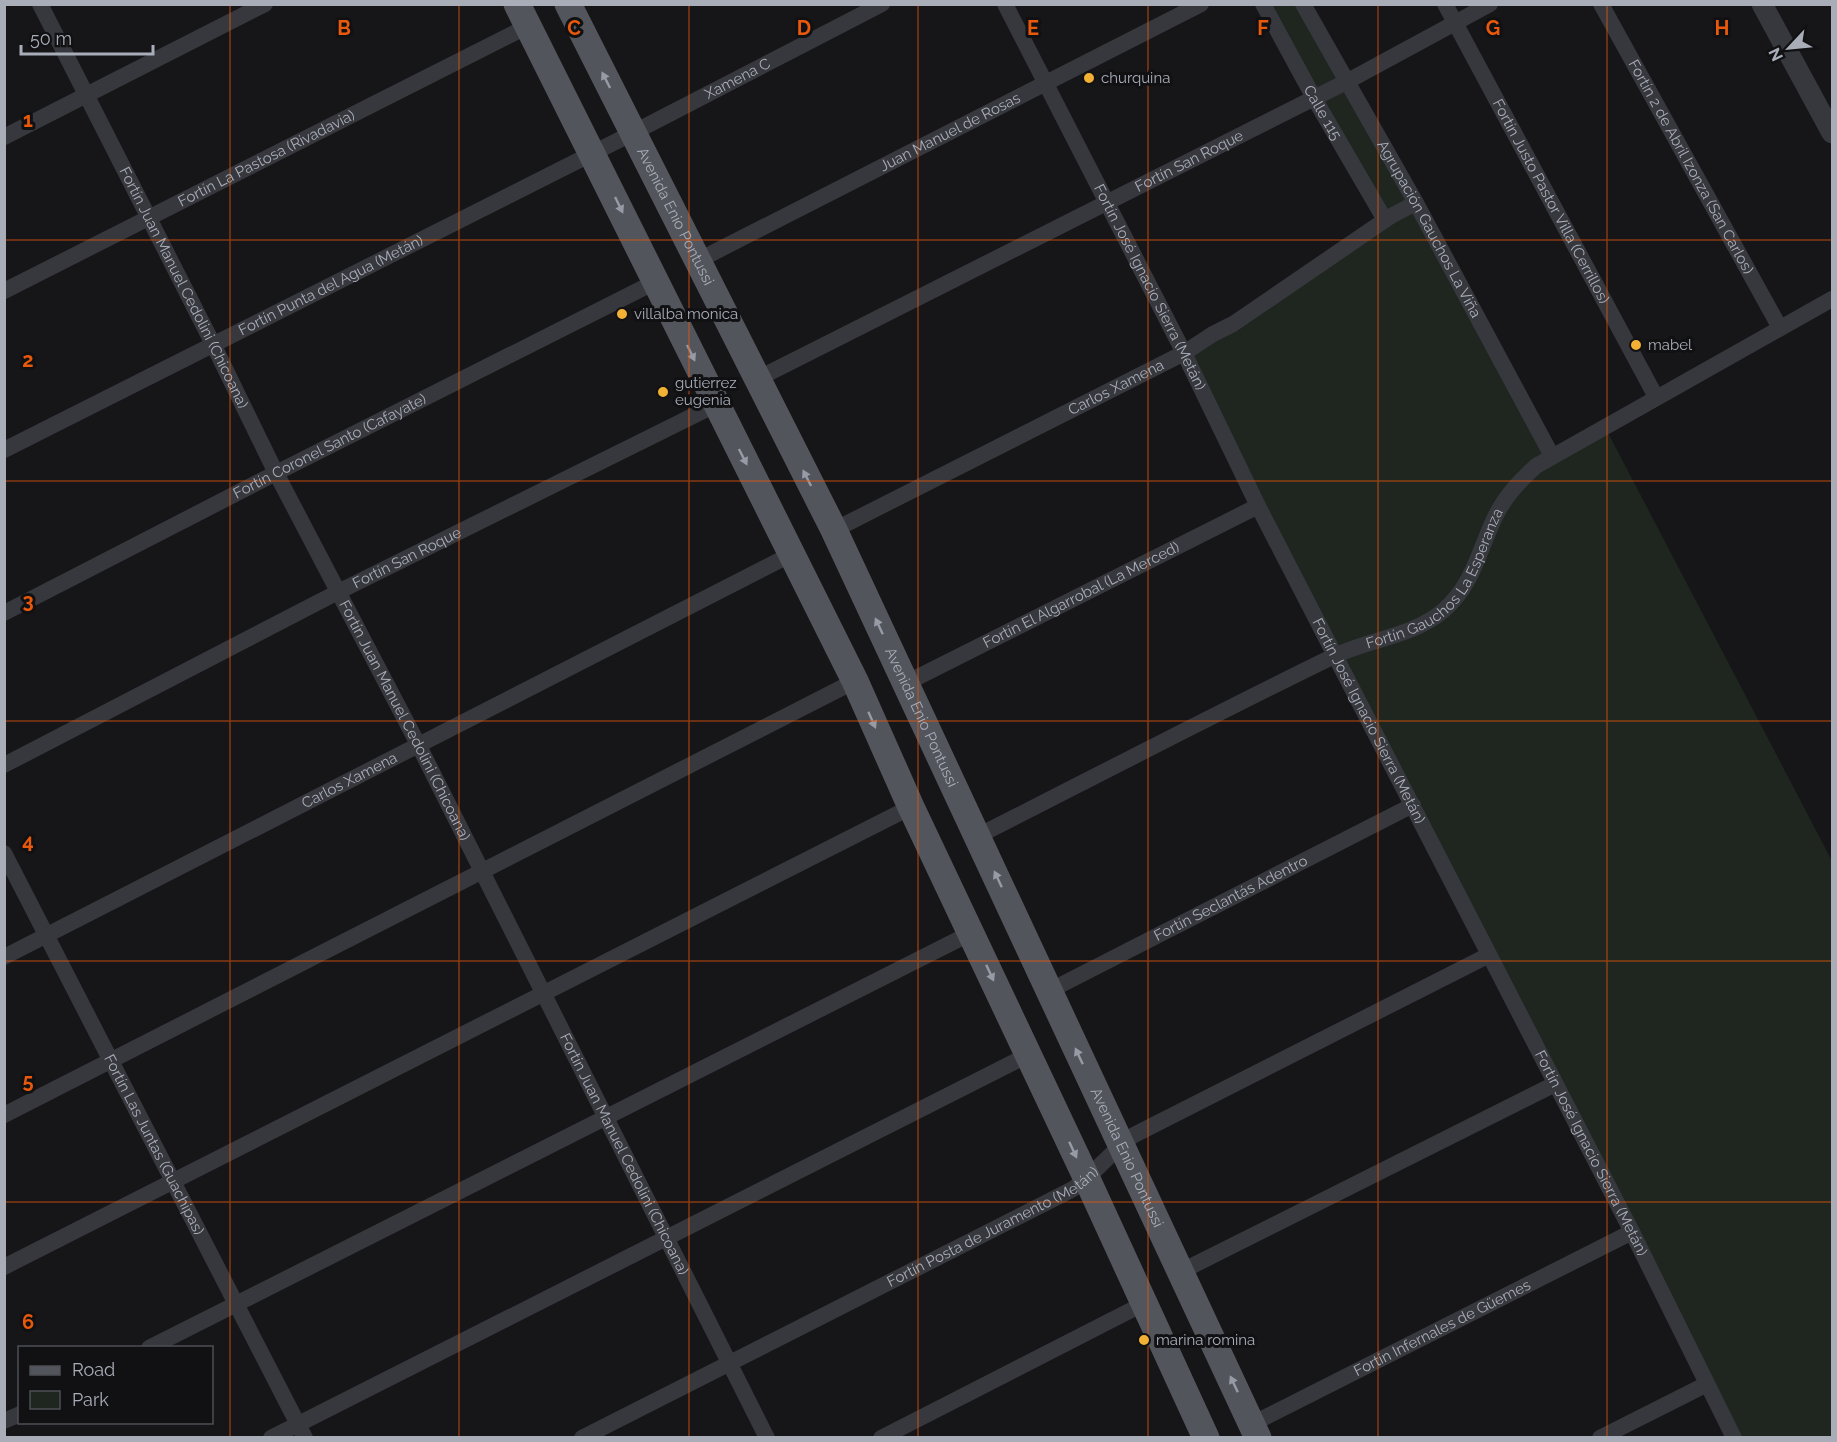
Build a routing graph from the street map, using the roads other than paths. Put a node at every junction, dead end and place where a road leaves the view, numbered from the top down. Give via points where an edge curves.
1 (40, 4) edge
2 (265, 4) edge
3 (568, 4) edge
4 (882, 4) edge
5 (1005, 4) edge
6 (1201, 4) edge
7 (1263, 4) edge
8 (1304, 4) edge
9 (1445, 4) edge
10 (1491, 4) edge
11 (1600, 4) edge
12 (1762, 4) edge
13 (523, 15) edge
14 (1456, 24) junction
15 (1348, 81) junction
16 (1046, 83) junction
17 (86, 94) junction
18 (1314, 98) junction
19 (632, 132) junction
20 (1833, 133) edge
21 (4, 136) edge
22 (593, 153) junction
23 (1106, 202) junction
24 (1416, 203) junction
25 (148, 217) junction
26 (1385, 220) junction
27 (698, 261) junction
28 (657, 281) junction
29 (4, 291) edge
30 (1833, 299) edge
31 (1780, 328) junction
32 (213, 344) junction
33 (1184, 353) junction
34 (757, 379) junction
35 (1656, 397) junction
36 (717, 404) junction
37 (4, 450) edge
38 (1552, 456) junction
39 (276, 473) junction
40 (1258, 506) junction
41 (834, 530) junction
42 (792, 554) junction
43 (338, 592) junction
44 (4, 613) edge
45 (1335, 655) junction
46 (855, 681) junction
47 (906, 683) junction
48 (419, 746) junction
49 (4, 765) edge
50 (1413, 805) junction
51 (911, 807) junction
52 (978, 836) junction
53 (4, 854) edge
54 (483, 872) junction
55 (971, 933) junction
56 (46, 936) junction
57 (1489, 955) junction
58 (4, 957) edge
59 (1049, 991) junction
60 (544, 992) junction
61 (1028, 1055) junction
62 (111, 1061) junction
63 (1555, 1084) junction
64 (4, 1115) edge
65 (606, 1117) junction
66 (1121, 1144) junction
67 (1087, 1179) junction
68 (173, 1181) junction
69 (1632, 1232) junction
70 (667, 1239) junction
71 (4, 1268) edge
72 (1182, 1271) junction
73 (235, 1303) junction
74 (1143, 1304) junction
75 (151, 1346) edge
76 (730, 1363) junction
77 (1707, 1384) junction
78 (18, 1415) edge
79 (4, 1421) edge
80 (302, 1430) edge
81 (1255, 1431) edge
82 (1200, 1436) edge
83 (271, 1437) edge
84 (582, 1437) edge
85 (767, 1437) edge
86 (881, 1437) edge
87 (1600, 1437) edge
88 (1734, 1437) edge

1 - 17 street, Fortín Juan Manuel Cedolini (Chicoana)
2 - 17 street
19 -> 3 main road, Avenida Enio Pontussi
4 - 19 street, Xamena C
5 - 16 street, Fortín José Ignacio Sierra (Metán)
6 - 16 street, Juan Manuel de Rosas
7 - 18 street, Calle 115
8 - 15 street, Agrupación Gauchos La Viña
9 - 14 street, Fortín Justo Pastor Villa (Cerrillos)
10 - 14 street, Fortín San Roque
11 - 31 street, Fortín 2 de Abril Izonza (San Carlos)
12 - 20 street
13 - 22 main road
13 - 25 street, Fortín La Pastosa (Rivadavia)
14 - 15 street, Fortín San Roque
14 - 35 street, Fortín Justo Pastor Villa (Cerrillos)
15 - 18 street, Fortín San Roque
15 - 24 street, Agrupación Gauchos La Viña
16 - 23 street, Fortín José Ignacio Sierra (Metán)
16 - 27 street, Juan Manuel de Rosas
17 - 21 street
17 - 25 street, Fortín Juan Manuel Cedolini (Chicoana)
18 - 23 street, Fortín San Roque
18 - 26 street, Calle 115
19 - 22 street, Xamena C
19 - 27 main road, Avenida Enio Pontussi
22 -> 28 main road
22 - 32 street, Fortín Punta del Agua (Metán)
23 - 33 street, Fortín José Ignacio Sierra (Metán)
23 - 34 street, Fortín San Roque
24 - 26 street, Carlos Xamena
24 - 38 street, Agrupación Gauchos La Viña
25 - 29 street, Fortín La Pastosa (Rivadavia)
25 - 32 street, Fortín Juan Manuel Cedolini (Chicoana)
26 - 33 street, Carlos Xamena
27 - 34 main road, Avenida Enio Pontussi
28 -> 36 main road
28 - 39 street, Fortín Coronel Santo (Cafayate)
30 - 31 street, Fortín Gauchos La Esperanza
31 - 35 street, Fortín Gauchos La Esperanza
32 - 37 street, Fortín Punta del Agua (Metán)
32 - 39 street, Fortín Juan Manuel Cedolini (Chicoana)
33 - 40 street, Fortín José Ignacio Sierra (Metán)
33 - 41 street, Carlos Xamena
41 -> 34 main road, Avenida Enio Pontussi
35 - 38 street, Fortín Gauchos La Esperanza
36 -> 42 main road
36 - 43 street, Fortín San Roque
38 - 45 street, Fortín Gauchos La Esperanza via 1507,495 1467,584 1455,601 1406,631
39 - 43 street, Fortín Juan Manuel Cedolini (Chicoana)
39 - 44 street, Fortín Coronel Santo (Cafayate)
40 - 45 street, Fortín José Ignacio Sierra (Metán)
40 - 47 street, Fortín El Algarrobal (La Merced)
47 -> 41 main road, Avenida Enio Pontussi
42 - 46 main road
42 - 48 street, Carlos Xamena
43 - 48 street, Fortín Juan Manuel Cedolini (Chicoana)
43 - 49 street, Fortín San Roque
45 - 50 street, Fortín José Ignacio Sierra (Metán)
45 - 52 street, Fortín Gauchos La Esperanza
46 -> 51 main road
46 - 54 street
47 - 52 main road, Avenida Enio Pontussi
48 - 54 street, Fortín Juan Manuel Cedolini (Chicoana)
48 - 56 street, Carlos Xamena
50 - 57 street, Fortín José Ignacio Sierra (Metán)
50 - 59 street, Fortín Seclantás Adentro
51 - 55 main road
51 - 60 street
59 -> 52 main road, Avenida Enio Pontussi
53 - 56 street, Fortín Las Juntas (Guachipas)
54 - 60 street, Fortín Juan Manuel Cedolini (Chicoana)
54 - 62 street
55 -> 61 main road
55 - 65 street
56 - 58 street, Carlos Xamena
56 - 62 street, Fortín Las Juntas (Guachipas)
57 - 63 street, Fortín José Ignacio Sierra (Metán)
57 - 66 street, Fortín Posta de Juramento (Metán)
66 -> 59 main road, Avenida Enio Pontussi
60 - 65 street, Fortín Juan Manuel Cedolini (Chicoana)
60 - 68 street
61 -> 67 main road
61 - 70 street
62 - 64 street
62 - 68 street, Fortín Las Juntas (Guachipas)
63 - 69 street, Fortín José Ignacio Sierra (Metán)
63 - 72 street
65 - 70 street, Fortín Juan Manuel Cedolini (Chicoana)
65 - 73 street
66 - 67 street, Fortín Posta de Juramento (Metán)
66 - 72 main road, Avenida Enio Pontussi
67 - 74 main road
67 - 76 street, Fortín Posta de Juramento (Metán)
68 - 71 street
68 - 73 street, Fortín Las Juntas (Guachipas)
69 - 77 street, Fortín José Ignacio Sierra (Metán)
69 - 81 street, Fortín Infernales de Güemes
70 - 76 street, Fortín Juan Manuel Cedolini (Chicoana)
70 - 80 street
81 -> 72 main road, Avenida Enio Pontussi
73 - 75 street
73 - 80 street, Fortín Las Juntas (Guachipas)
74 - 82 main road
74 - 86 street
76 - 84 street, Fortín Posta de Juramento (Metán)
76 - 85 street, Fortín Juan Manuel Cedolini (Chicoana)
77 - 87 street
77 - 88 street, Fortín José Ignacio Sierra (Metán)
78 - 79 street
80 - 83 street

